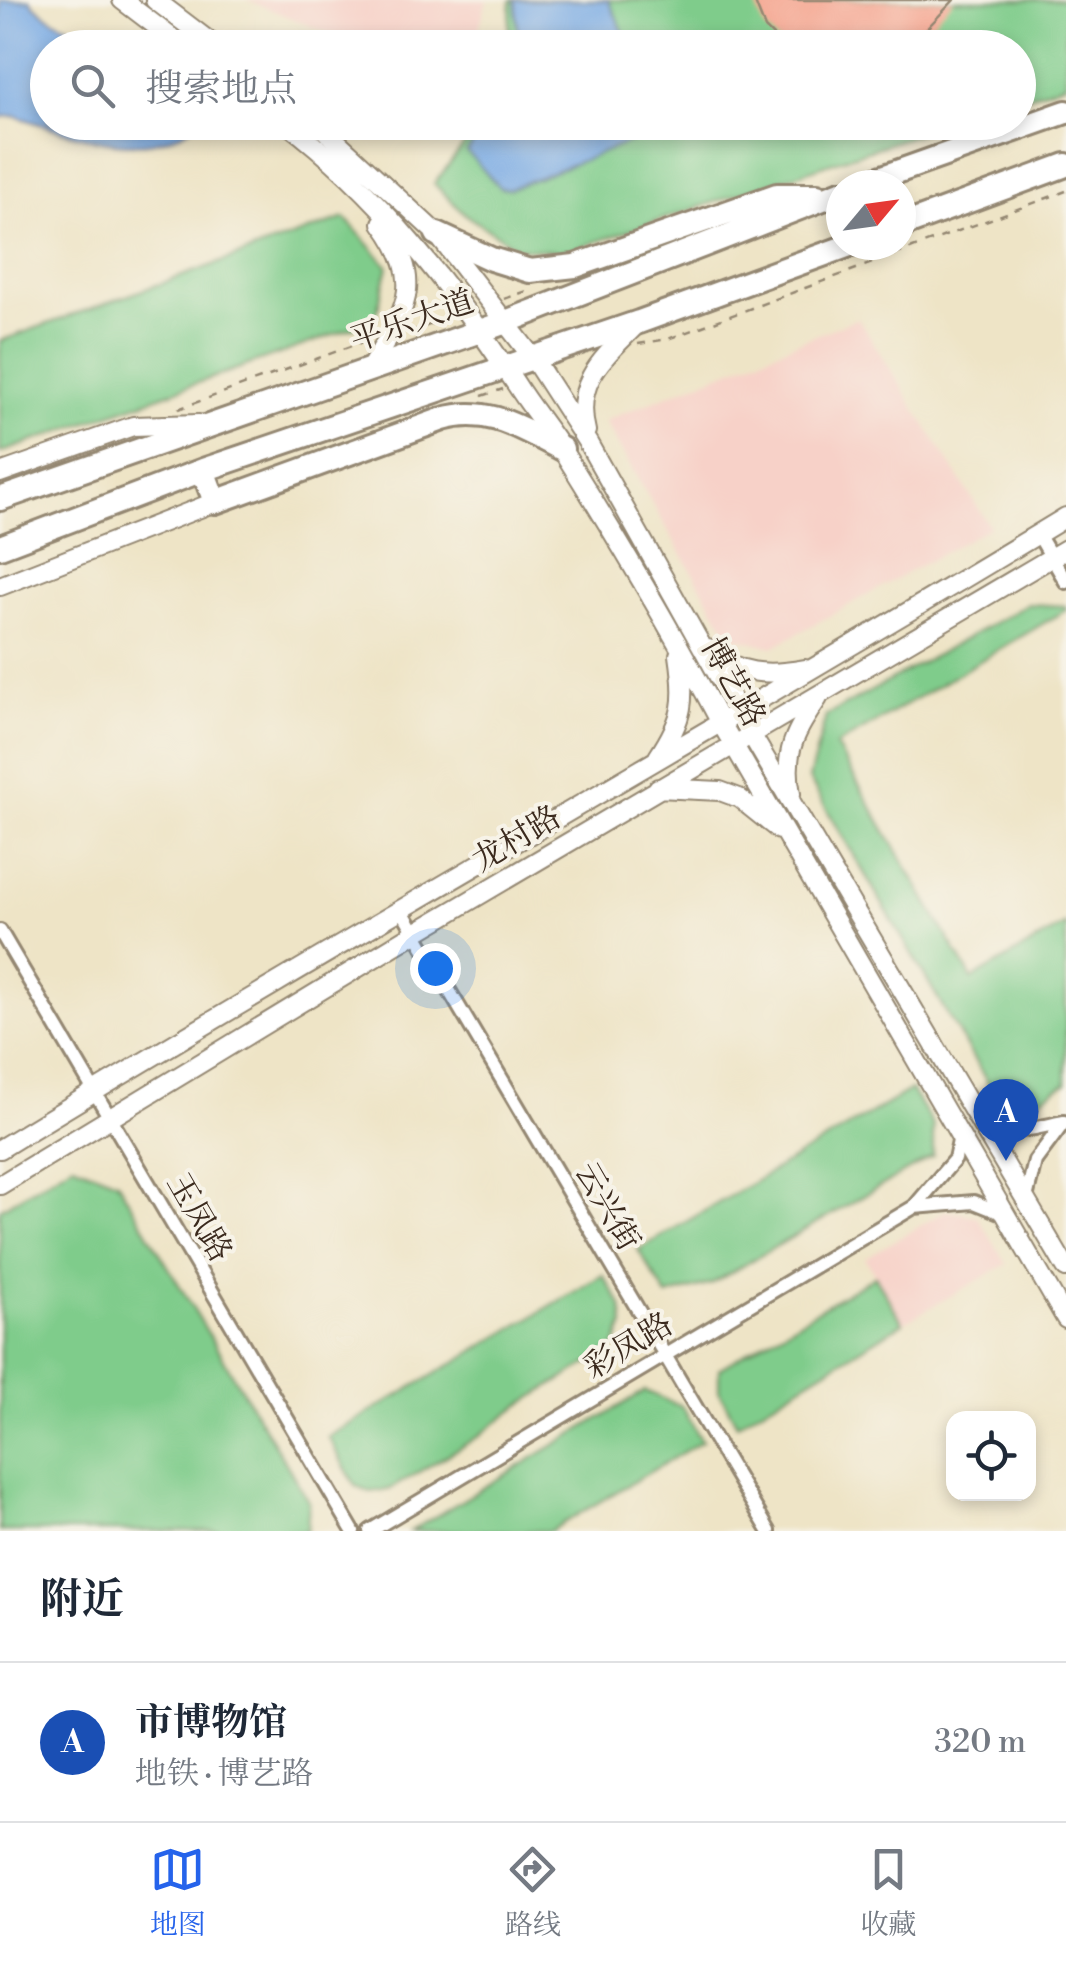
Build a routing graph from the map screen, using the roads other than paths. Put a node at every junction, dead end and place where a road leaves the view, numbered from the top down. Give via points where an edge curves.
1 (122, 0) edge
2 (155, 0) edge
3 (162, 30) edge
4 (194, 30) edge
5 (1066, 112) edge
6 (1036, 123) edge
7 (309, 140) edge
8 (335, 140) edge
9 (987, 140) edge
10 (1066, 165) edge
11 (902, 170) edge
12 (349, 179) junction
13 (826, 194) edge
14 (826, 198) edge
15 (916, 220) edge
16 (437, 234) junction
17 (826, 254) edge
18 (496, 314) junction
19 (472, 321) junction
20 (639, 322) junction
21 (533, 358) junction
22 (370, 369) junction
23 (510, 376) junction
24 (220, 423) junction
25 (562, 450) junction
26 (592, 451) junction
27 (203, 470) junction
28 (0, 473) edge
29 (0, 500) edge
30 (215, 502) junction
31 (1066, 518) edge
32 (1038, 534) junction
33 (0, 547) edge
34 (1058, 553) edge
35 (1066, 582) edge
36 (0, 586) edge
37 (697, 638) junction
38 (676, 640) junction
39 (820, 667) junction
40 (820, 693) junction
41 (739, 712) junction
42 (721, 723) junction
43 (751, 734) junction
44 (734, 744) junction
45 (655, 761) junction
46 (657, 788) junction
47 (792, 804) junction
48 (790, 838) junction
49 (401, 909) junction
50 (0, 931) edge
51 (415, 933) junction
52 (95, 1092) junction
53 (111, 1119) junction
54 (1065, 1121) edge
55 (981, 1124) junction
56 (960, 1136) junction
57 (0, 1149) edge
58 (0, 1185) edge
59 (1026, 1199) junction
60 (914, 1207) junction
61 (1006, 1214) junction
62 (1066, 1268) edge
63 (1066, 1319) edge
64 (664, 1356) junction
65 (353, 1531) edge
66 (370, 1531) edge
67 (769, 1531) edge

1 - 3 main road
2 - 4 main road
5 - 6 highway
7 - 12 main road, 博艺路
8 - 16 main road, 博艺路
9 - 11 highway
10 - 15 highway
12 - 19 main road, 博艺路 via 402,231
12 - 22 main road via 393,238 408,290 402,315
13 - 16 highway via 777,194 575,266 530,271
14 - 18 highway, 平乐大道
16 - 18 main road, 博艺路
17 - 20 highway
18 - 19 highway, 平乐大道
18 - 21 main road, 博艺路
19 - 22 highway, 平乐大道
19 - 23 main road, 博艺路
20 - 21 highway
20 - 26 main road via 586,382 580,409
21 - 23 highway
21 - 26 main road, 博艺路
22 - 24 highway, 平乐大道
23 - 25 main road, 博艺路
23 - 27 highway
24 - 28 main road via 133,426
24 - 29 highway, 平乐大道
25 - 30 highway via 505,420 456,414
25 - 38 main road, 博艺路
26 - 37 main road, 博艺路
27 - 30 highway
27 - 33 highway
30 - 36 main road
31 - 32 main road, 龙村路
32 - 34 street
32 - 39 main road, 龙村路
34 - 35 street
34 - 40 main road, 龙村路
37 - 39 main road via 721,660 758,674
37 - 41 main road, 博艺路
38 - 42 main road, 博艺路
38 - 45 main road via 684,708
39 - 41 main road, 龙村路
40 - 43 main road, 龙村路
40 - 47 main road via 790,747
41 - 42 main road, 龙村路
41 - 43 main road, 博艺路
42 - 44 main road, 博艺路
42 - 45 main road, 龙村路
43 - 44 main road, 龙村路
43 - 47 main road, 博艺路
44 - 46 main road, 龙村路
44 - 48 main road, 博艺路
45 - 49 main road, 龙村路
46 - 48 main road via 739,798
46 - 51 main road, 龙村路
47 - 55 main road, 博艺路
48 - 56 main road, 博艺路
49 - 51 street, 云兴街
49 - 52 main road, 龙村路
50 - 52 street, 玉凤路
51 - 53 main road, 龙村路
51 - 64 street, 云兴街
52 - 53 street, 玉凤路
52 - 57 main road, 龙村路
53 - 58 main road, 龙村路
53 - 65 street, 玉凤路
54 - 55 street via 1025,1132
54 - 59 street via 1035,1161
55 - 59 main road, 博艺路
56 - 60 street, 彩凤路 via 954,1159
56 - 61 main road, 博艺路
59 - 62 main road, 博艺路
60 - 61 street, 彩凤路 via 974,1202
60 - 64 street, 彩凤路
61 - 63 main road, 博艺路
64 - 66 street, 彩凤路
64 - 67 street, 云兴街

